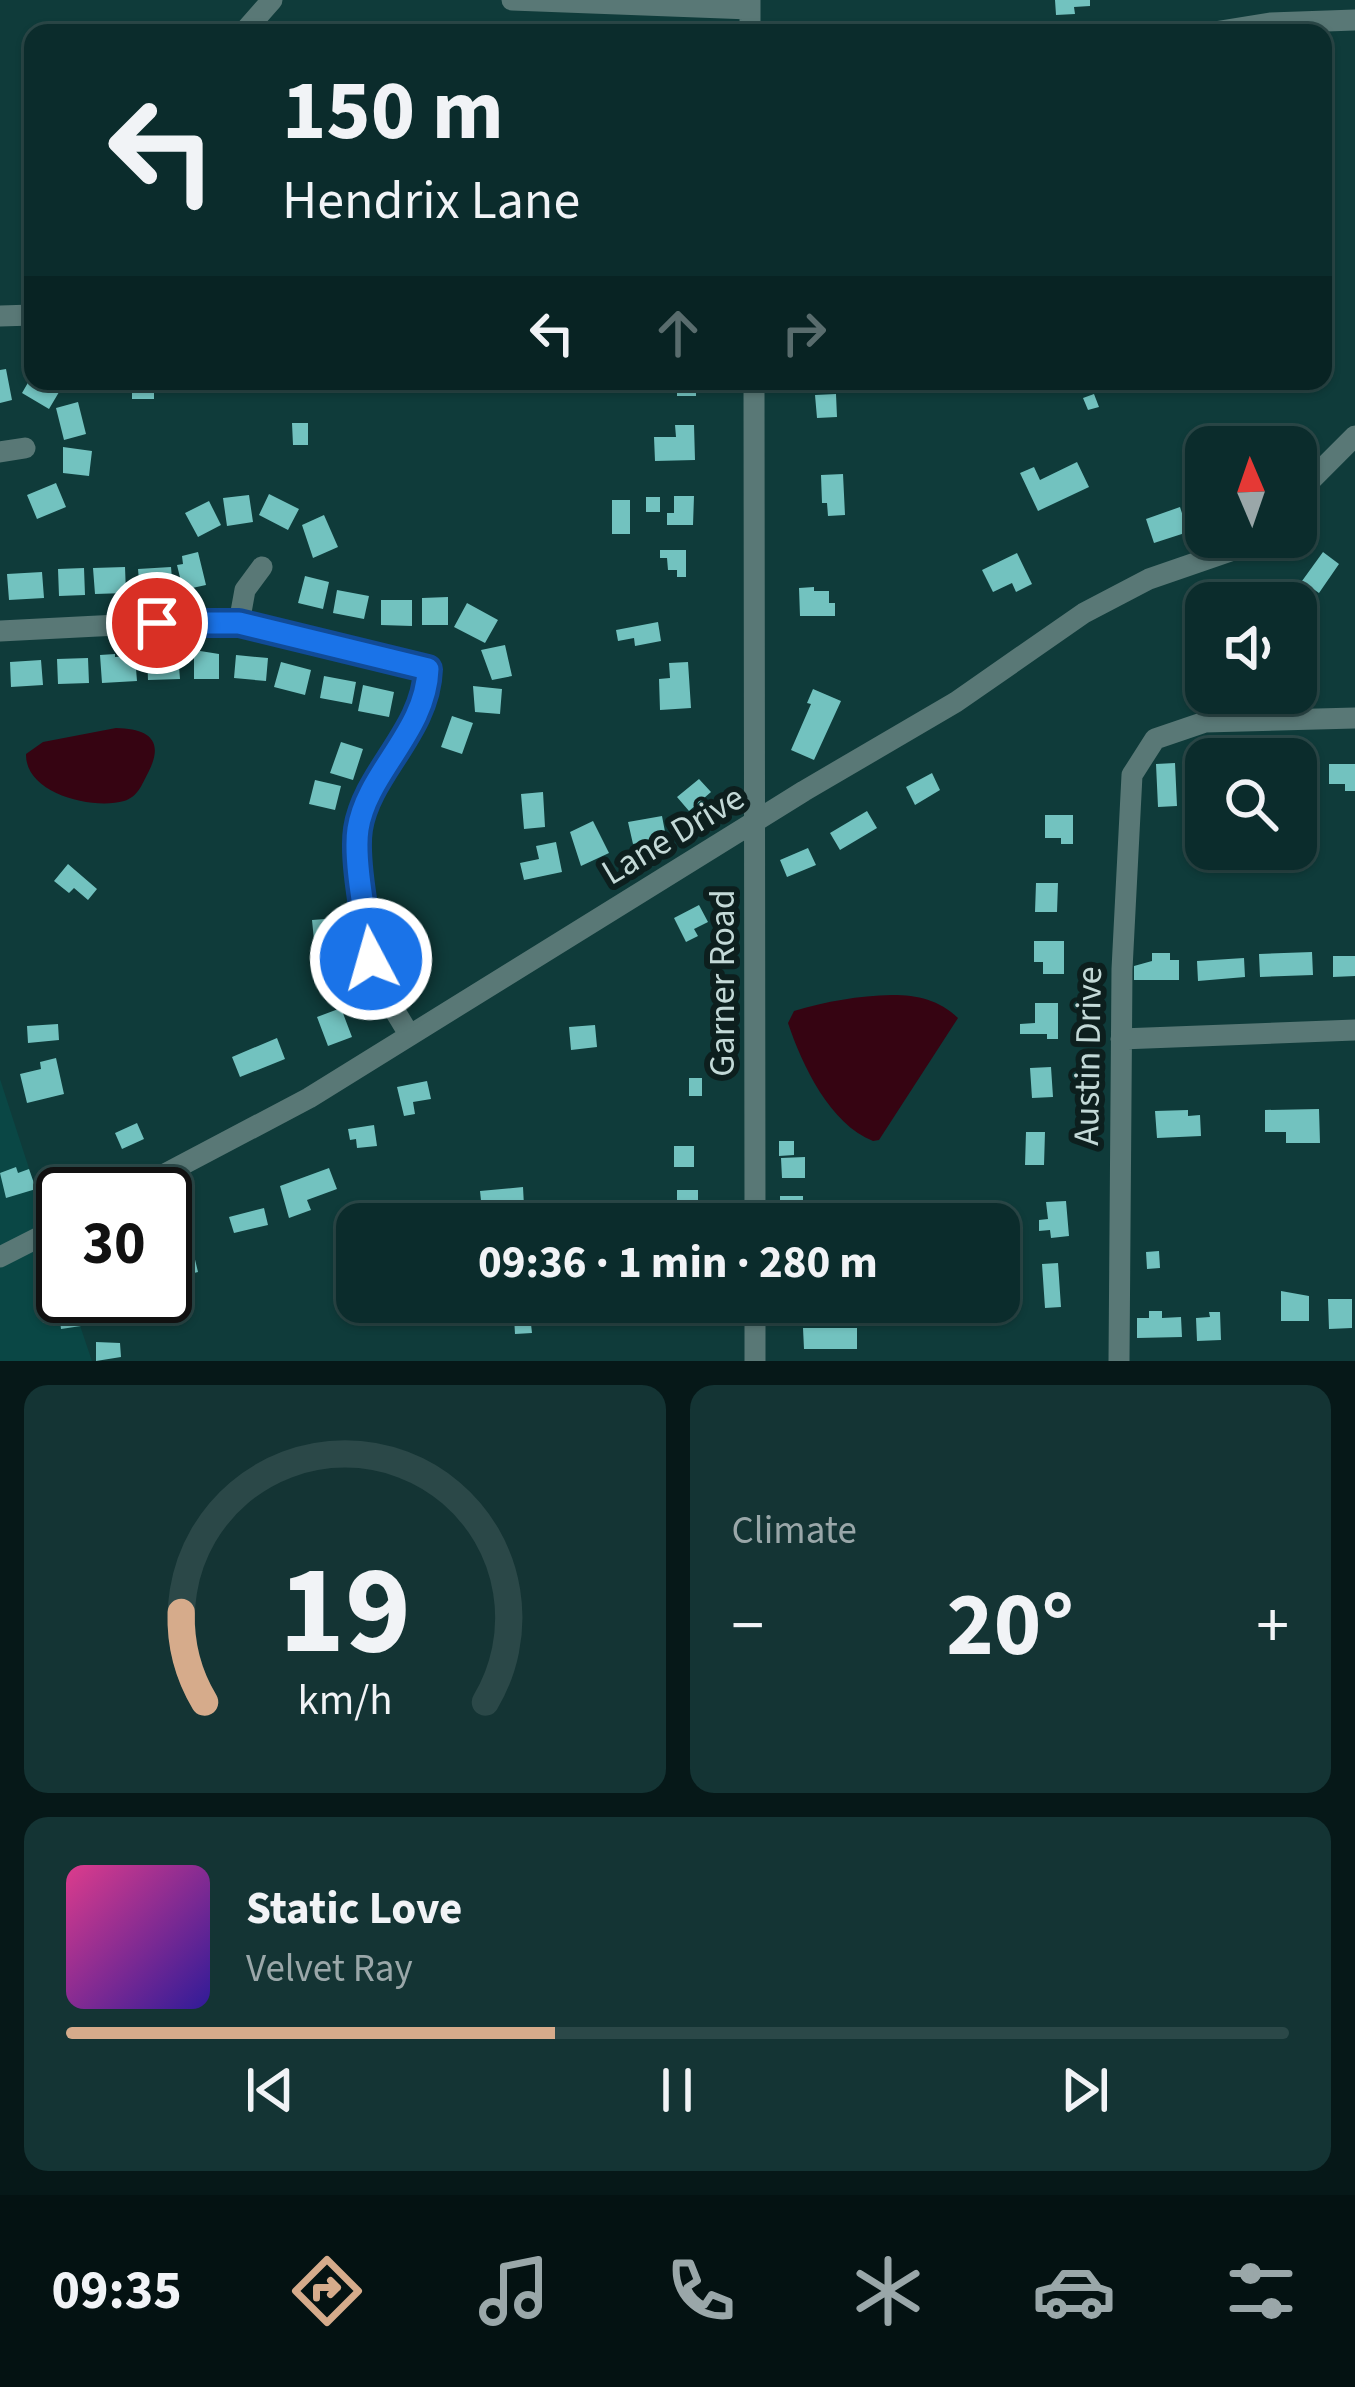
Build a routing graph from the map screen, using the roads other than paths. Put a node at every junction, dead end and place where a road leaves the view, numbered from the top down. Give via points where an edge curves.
1 (272, 0) edge
2 (512, 0) edge
3 (750, 4) edge
4 (1355, 20) edge
5 (251, 24) edge
6 (1264, 24) edge
7 (754, 390) edge
8 (1355, 436) edge
9 (25, 448) dead end
10 (0, 452) edge
11 (1317, 475) edge
12 (1210, 558) edge
13 (262, 567) dead end
14 (239, 623) junction
15 (0, 631) edge
16 (1355, 718) edge
17 (755, 824) junction
18 (1355, 1030) edge
19 (409, 1035) junction
20 (1121, 1039) junction
21 (179, 1167) edge
22 (755, 1203) edge
23 (36, 1239) edge
24 (0, 1257) edge
25 (755, 1323) edge
26 (755, 1361) edge
27 (1119, 1361) edge

1 - 5 street
2 - 3 street
4 - 6 street
7 - 17 street, Garner Road
8 - 11 street
9 - 10 street
12 - 17 street, Lane Drive via 1102,602
13 - 14 street via 245,590
14 - 15 street
14 - 19 street via 428,669 427,694 357,832 371,959
16 - 20 street, Austin Drive via 1204,722 1155,739 1142,755 1128,799
17 - 19 street, Lane Drive
17 - 22 street, Garner Road
18 - 20 street
19 - 21 street, Lane Drive
20 - 27 street, Austin Drive
23 - 24 street
25 - 26 street

